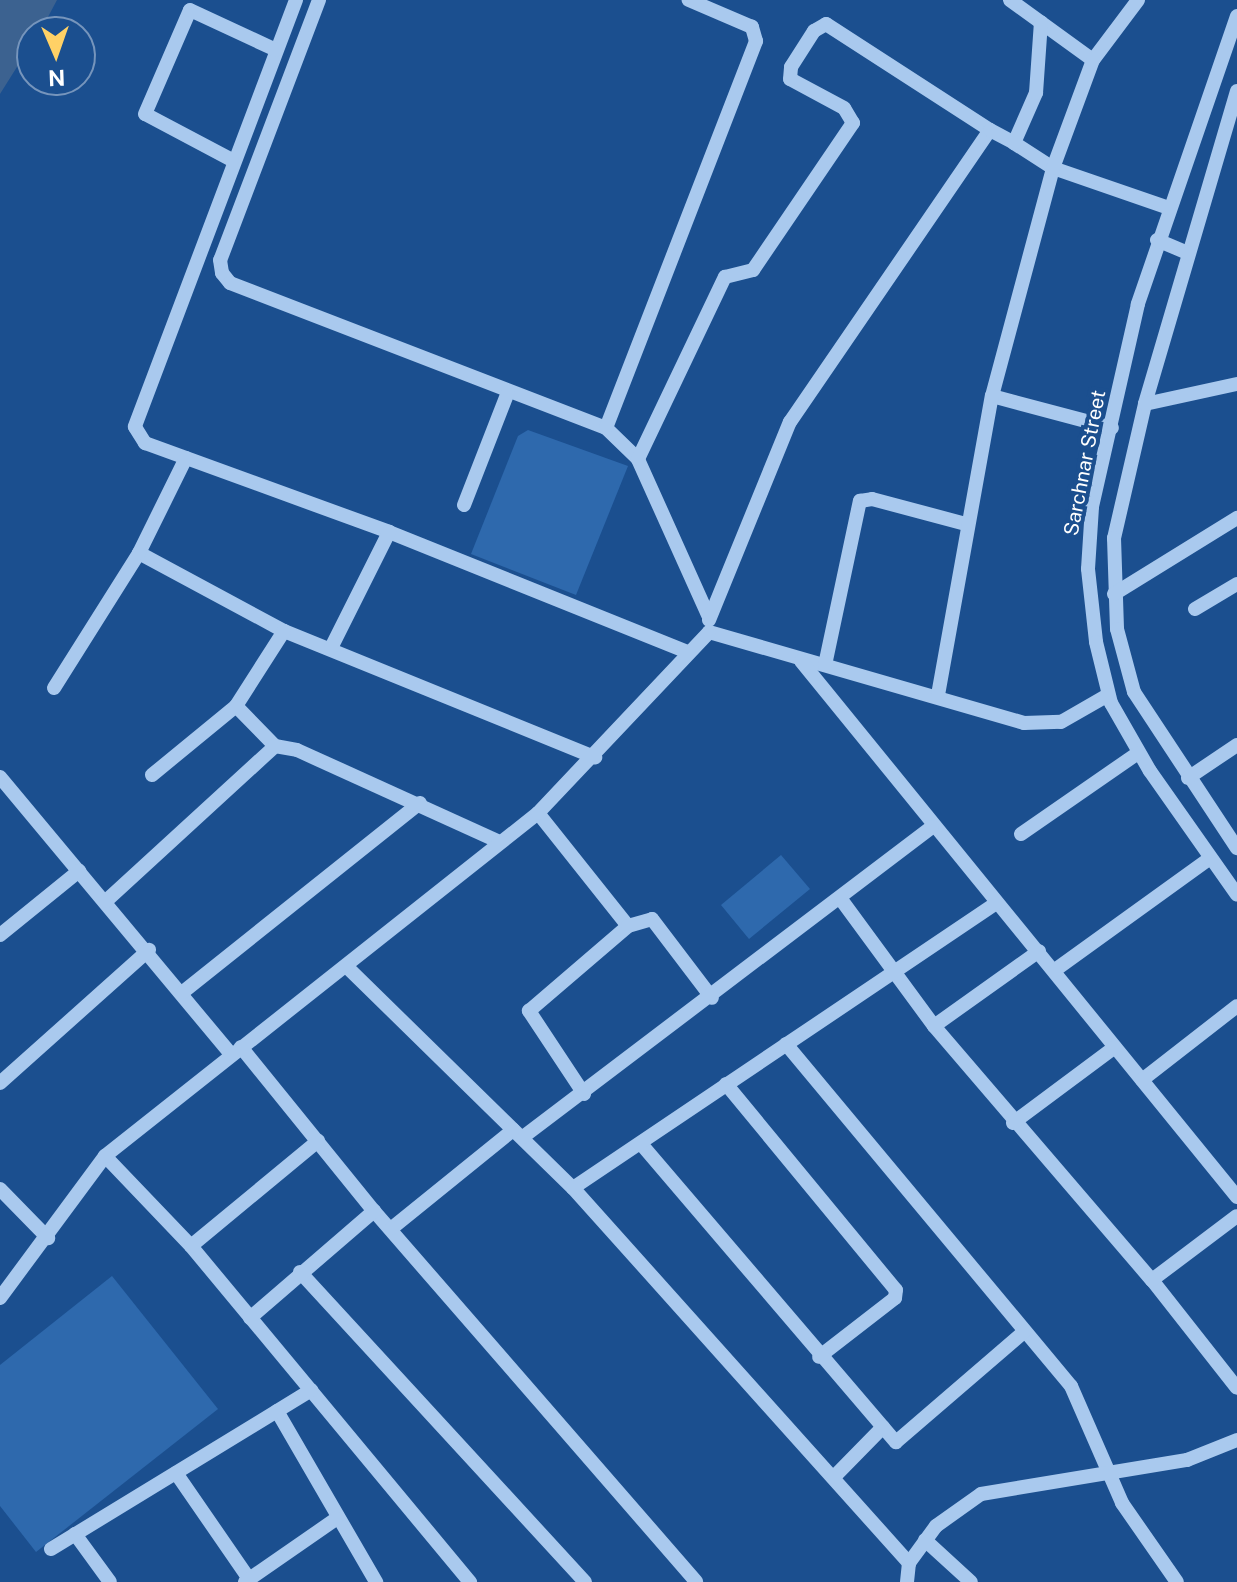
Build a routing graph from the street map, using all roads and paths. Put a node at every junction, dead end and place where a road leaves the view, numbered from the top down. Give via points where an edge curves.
1 (296, 0) edge
2 (319, 0) edge
3 (689, 0) edge
4 (1010, 0) edge
5 (1138, 0) edge
6 (1237, 16) edge
7 (1041, 22) junction
8 (276, 50) junction
9 (1093, 60) junction
10 (1237, 91) edge
11 (990, 130) junction
12 (1014, 143) junction
13 (232, 160) junction
14 (1053, 168) junction
15 (1169, 208) junction
16 (1157, 240) junction
17 (1188, 253) junction
18 (1237, 384) edge
19 (508, 392) junction
20 (992, 396) junction
21 (1145, 404) junction
22 (606, 428) junction
23 (1112, 428) junction
24 (186, 458) junction
25 (638, 459) junction
26 (464, 505) dead end
27 (1237, 518) edge
28 (966, 524) junction
29 (389, 532) junction
30 (139, 553) junction
31 (1237, 584) edge
32 (1114, 594) junction
33 (1195, 609) dead end
34 (708, 615) junction
35 (284, 631) junction
36 (709, 632) junction
37 (331, 648) junction
38 (687, 652) junction
39 (801, 661) junction
40 (825, 665) junction
41 (54, 688) dead end
42 (938, 695) junction
43 (1108, 695) junction
44 (236, 706) junction
45 (1237, 745) edge
46 (275, 746) junction
47 (1138, 753) junction
48 (595, 757) junction
49 (152, 775) dead end
50 (0, 777) edge
51 (1188, 778) junction
52 (420, 803) junction
53 (538, 813) junction
54 (932, 827) junction
55 (1021, 834) dead end
56 (498, 841) junction
57 (1237, 848) edge
58 (1209, 859) junction
59 (79, 871) junction
60 (1237, 895) edge
61 (840, 898) junction
62 (106, 901) junction
63 (995, 904) junction
64 (628, 926) junction
65 (0, 935) edge
66 (149, 950) junction
67 (1039, 951) junction
68 (347, 967) junction
69 (1055, 970) junction
70 (892, 972) junction
71 (183, 992) junction
72 (712, 998) junction
73 (1237, 1006) edge
74 (934, 1026) junction
75 (786, 1044) junction
76 (1115, 1047) junction
77 (236, 1050) junction
78 (1142, 1080) junction
79 (0, 1083) edge
80 (726, 1084) junction
81 (584, 1094) junction
82 (1013, 1123) junction
83 (518, 1133) junction
84 (318, 1141) junction
85 (642, 1145) junction
86 (105, 1156) junction
87 (573, 1188) junction
88 (0, 1189) edge
89 (1237, 1197) edge
90 (374, 1211) junction
91 (1237, 1216) edge
92 (392, 1228) junction
93 (48, 1238) junction
94 (191, 1246) junction
95 (300, 1272) junction
96 (1152, 1280) junction
97 (0, 1298) edge
98 (250, 1318) junction
99 (1024, 1332) junction
100 (819, 1357) junction
101 (1237, 1388) edge
102 (311, 1390) junction
103 (277, 1411) junction
104 (883, 1427) junction
105 (1237, 1440) edge
106 (176, 1473) junction
107 (1108, 1476) junction
108 (834, 1477) junction
109 (336, 1519) junction
110 (75, 1534) junction
111 (925, 1540) junction
112 (51, 1549) dead end
113 (909, 1563) junction
114 (247, 1580) edge
115 (110, 1582) edge
116 (376, 1582) edge
117 (470, 1582) edge
118 (585, 1582) edge
119 (696, 1582) edge
120 (907, 1582) edge
121 (971, 1582) edge
122 (1177, 1582) edge

1 - 8 street
2 - 19 street via 220,260 222,273 230,283
3 - 22 street via 752,27 756,41
4 - 7 street
5 - 9 street
6 - 15 street, Sarchnar Street
7 - 9 street
7 - 12 street via 1036,93
8 - 13 street
8 - 13 street via 190,10 145,114
9 - 14 street
10 - 17 street, Sarchnar Street
11 - 12 street
11 - 25 street via 826,24 814,31 791,67 790,79 844,108 853,123 753,270 725,277
11 - 34 street via 790,422
12 - 14 street
13 - 24 street via 135,427 145,443
14 - 15 street
14 - 20 street
15 - 16 street, Sarchnar Street
16 - 17 street
16 - 23 street, Sarchnar Street
17 - 21 street, Sarchnar Street
18 - 21 street
19 - 22 street
19 - 26 street
20 - 23 street
20 - 28 street
21 - 32 street, Sarchnar Street via 1114,538
22 - 25 street
23 - 43 street, Sarchnar Street via 1088,548 1096,642
24 - 29 street
24 - 30 street
25 - 34 street
27 - 32 street
28 - 40 street via 872,499 860,501
28 - 42 street
29 - 37 street
29 - 38 street
30 - 35 street
30 - 41 street
31 - 33 street
32 - 51 street, Sarchnar Street via 1117,629 1134,692
34 - 36 street
35 - 37 street
35 - 44 street
36 - 38 street
36 - 39 street
37 - 48 street
38 - 48 street
39 - 40 street
39 - 54 street
40 - 42 street
42 - 43 street via 1004,718 1043,724 1061,722
43 - 47 street, Sarchnar Street
44 - 46 street
44 - 49 street
45 - 51 street
46 - 52 street via 297,750
46 - 62 street
47 - 55 street
47 - 58 street, Sarchnar Street
48 - 53 street
50 - 59 street
51 - 57 street, Sarchnar Street
52 - 56 street
52 - 71 street
53 - 56 street
53 - 64 street
54 - 61 street
54 - 63 street
56 - 68 street
58 - 60 street, Sarchnar Street
58 - 69 street
59 - 62 street
59 - 65 street
61 - 70 street
61 - 72 street
62 - 66 street
63 - 67 street
63 - 70 street
64 - 72 street via 652,919
64 - 81 street via 529,1011
66 - 71 street
66 - 79 street
67 - 69 street
67 - 74 street
68 - 77 street
68 - 83 street
69 - 76 street
70 - 74 street
70 - 75 street
71 - 77 street
72 - 81 street
73 - 78 street
74 - 82 street
75 - 80 street
75 - 99 street
76 - 78 street
76 - 82 street
77 - 84 street
77 - 86 street
78 - 89 street
80 - 85 street
80 - 100 street via 896,1290 895,1298
81 - 83 street
82 - 96 street
83 - 87 street
83 - 92 street
84 - 90 street
84 - 94 street
85 - 87 street
85 - 100 street
86 - 93 street
86 - 94 street
87 - 108 street
88 - 93 street
90 - 92 street
90 - 95 street
91 - 96 street
92 - 119 street
93 - 97 street
94 - 98 street
95 - 98 street
95 - 118 street
96 - 101 street
98 - 102 street
99 - 104 street via 896,1442
99 - 107 street via 1071,1386
100 - 104 street
102 - 103 street
102 - 117 street
103 - 106 street
103 - 109 street
104 - 108 street
105 - 107 street via 1187,1460
106 - 110 street
106 - 114 street
107 - 111 street via 981,1494 947,1515
107 - 122 street
108 - 113 street
109 - 114 street
109 - 116 street
110 - 112 street
110 - 115 street
111 - 113 street
111 - 121 street
113 - 120 street

